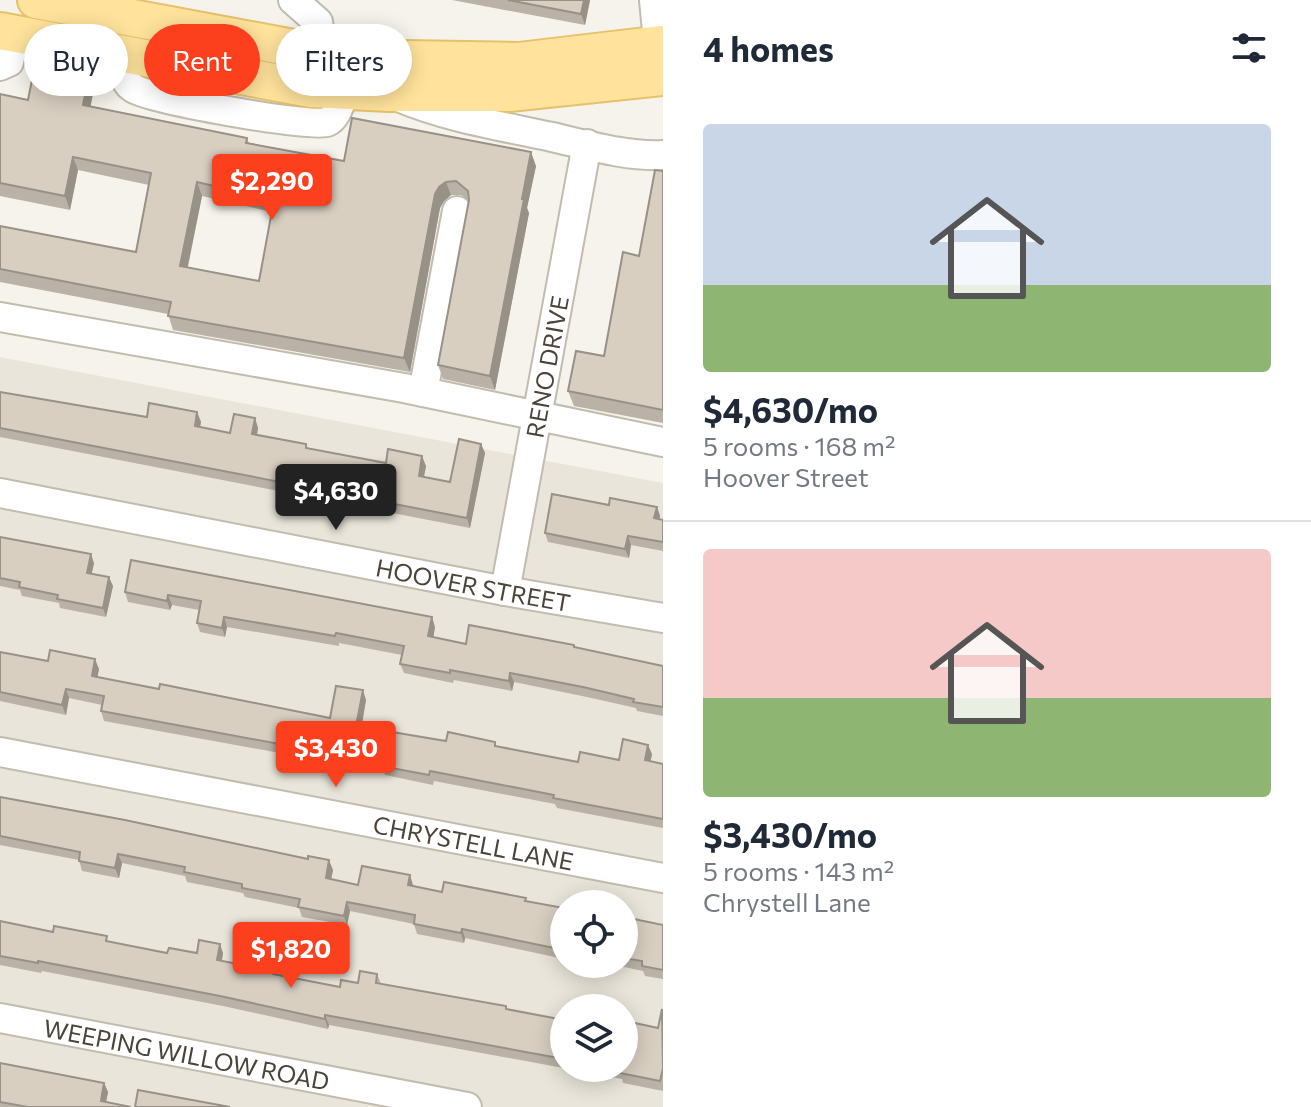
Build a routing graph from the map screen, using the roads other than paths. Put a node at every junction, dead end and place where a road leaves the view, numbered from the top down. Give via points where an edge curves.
1 (36, 0) edge
2 (293, 0) edge
3 (654, 0) edge
4 (319, 24) edge
5 (9, 33) edge
6 (276, 53) edge
7 (412, 65) edge
8 (662, 66) edge
9 (276, 83) edge
10 (412, 93) edge
11 (396, 96) edge
12 (587, 144) junction
13 (663, 155) edge
14 (457, 211) dead end
15 (0, 317) edge
16 (423, 392) junction
17 (537, 415) junction
18 (663, 442) edge
19 (0, 493) edge
20 (505, 591) junction
21 (663, 618) edge
22 (0, 752) edge
23 (663, 878) edge
24 (0, 1018) edge
25 (414, 1102) edge
26 (467, 1107) edge

1 - 6 main road
2 - 4 street
3 - 8 street
5 - 9 main road
7 - 8 main road via 519,61
8 - 10 main road via 509,93
11 - 12 street via 429,110
12 - 13 street
12 - 17 street, RENO DRIVE
14 - 16 street
15 - 16 street
16 - 17 street
17 - 18 street
17 - 20 street, RENO DRIVE
19 - 20 street, HOOVER STREET
20 - 21 street, HOOVER STREET
22 - 23 street, CHRYSTELL LANE
24 - 25 street, WEEPING WILLOW ROAD
25 - 26 street, WEEPING WILLOW ROAD

